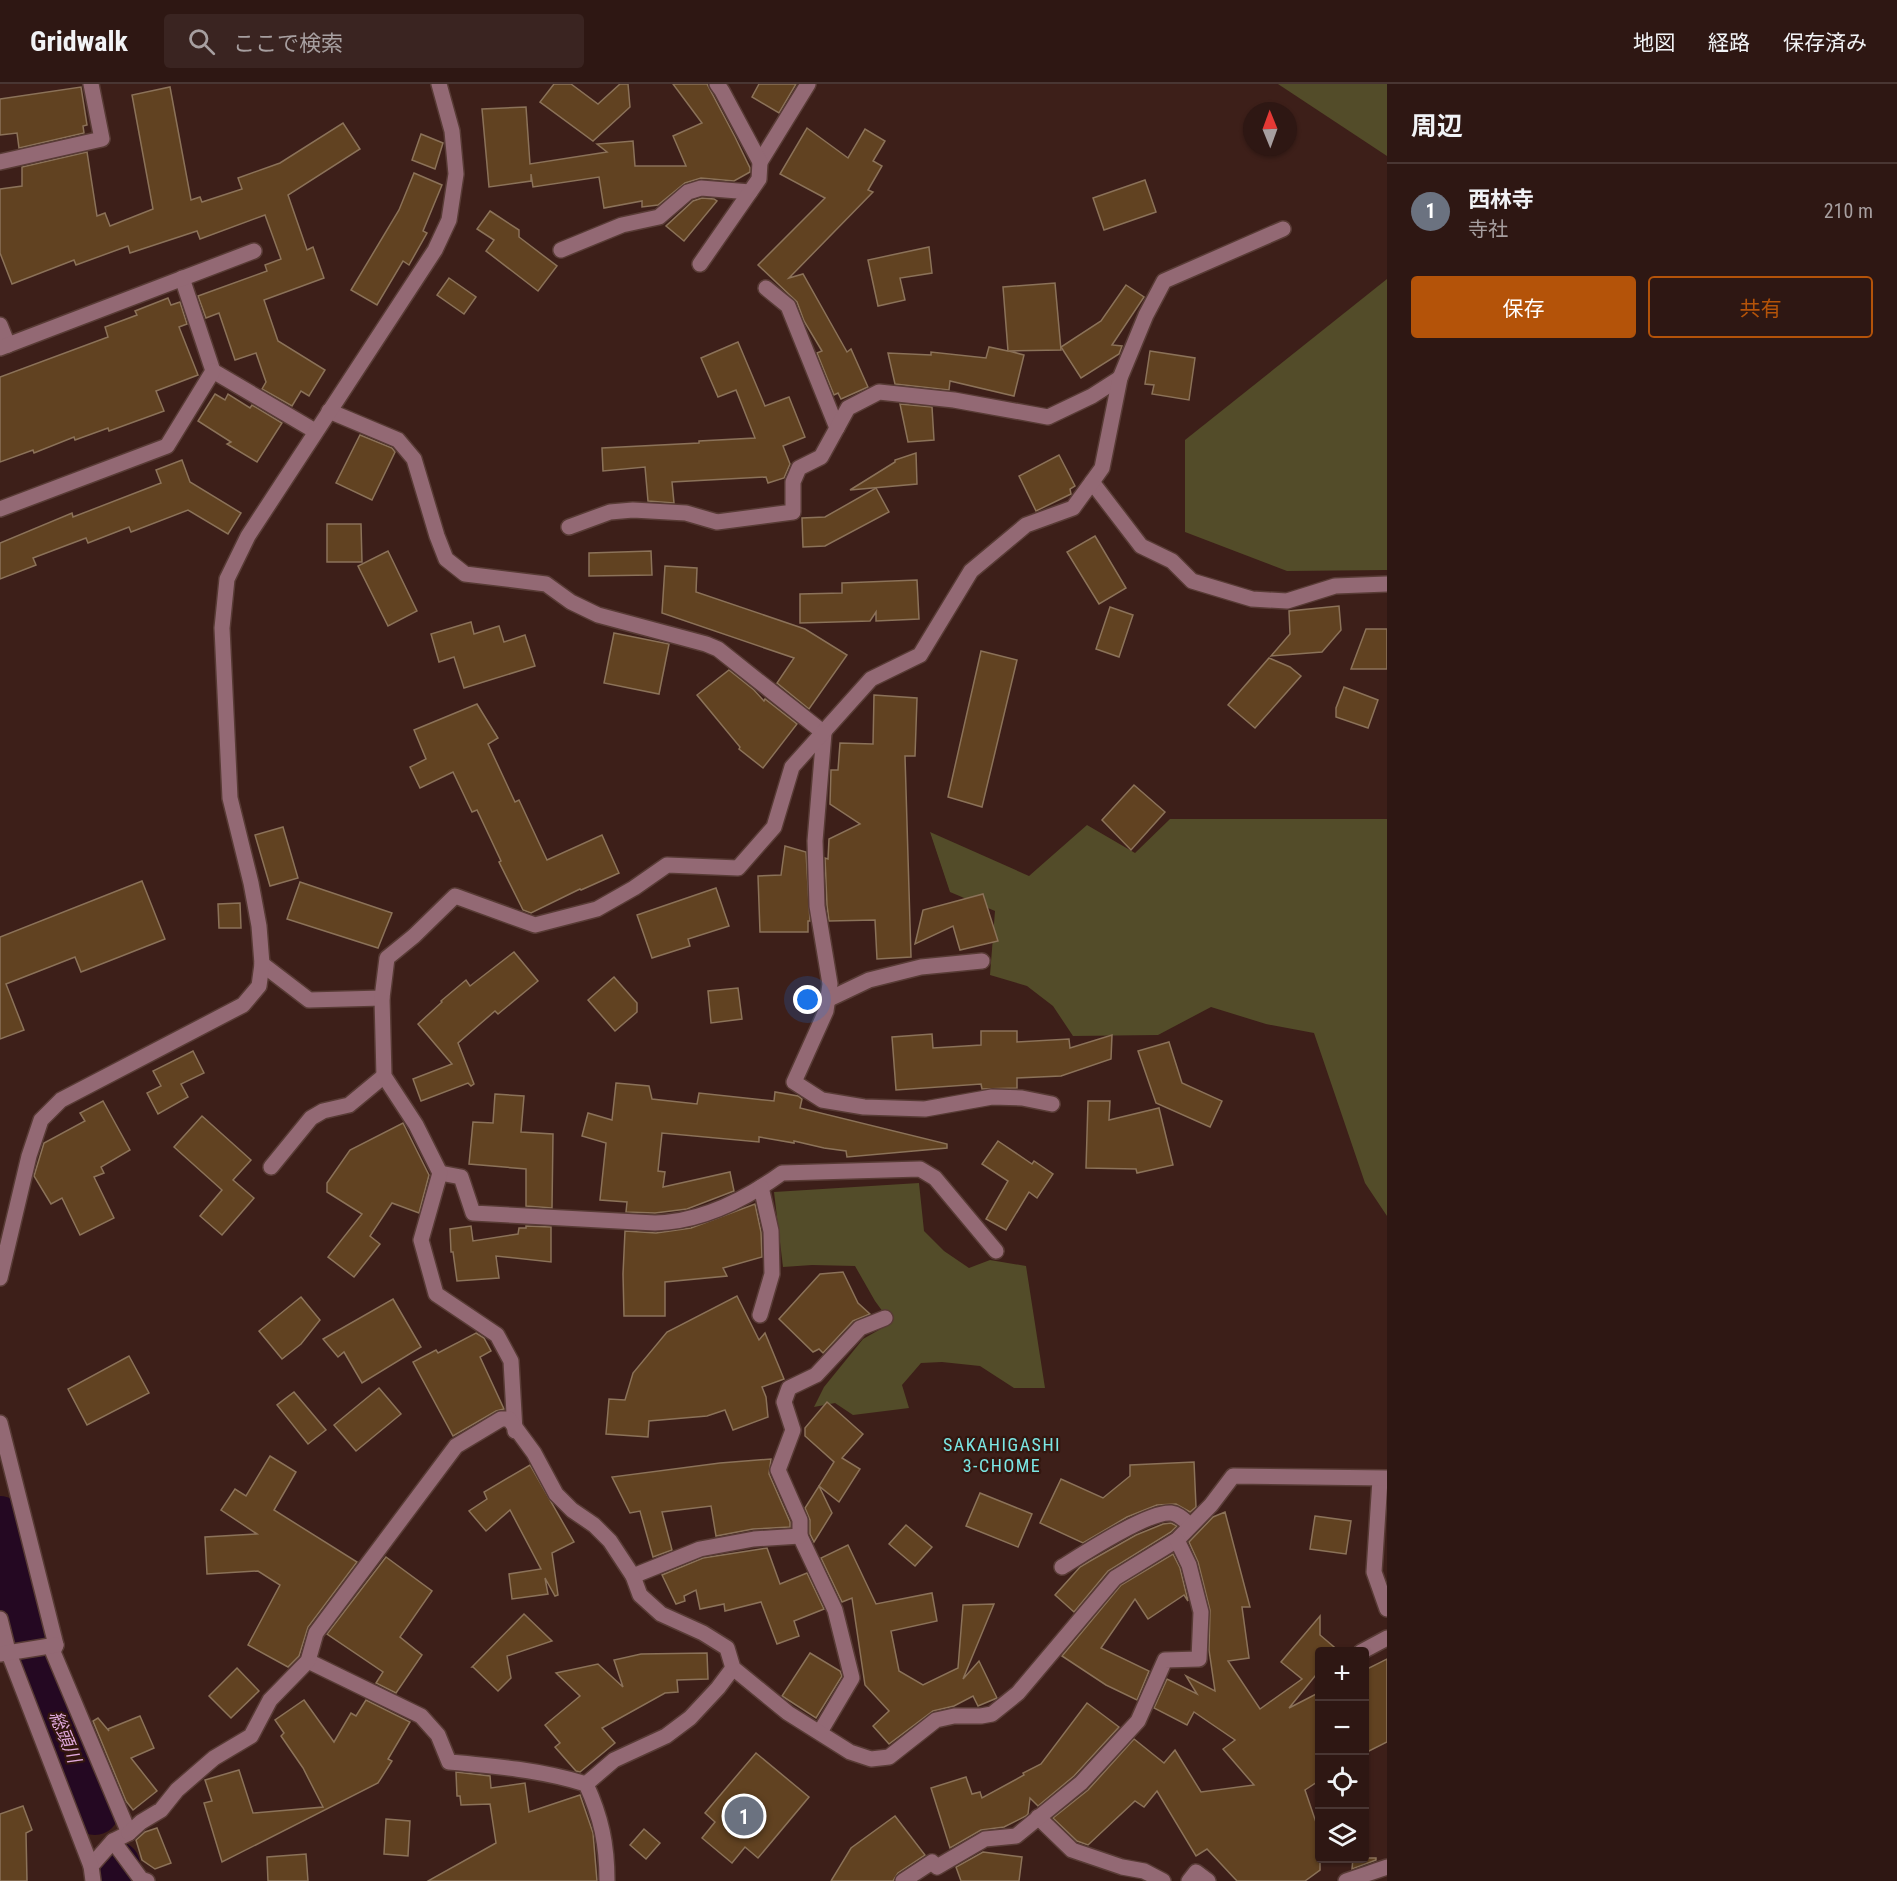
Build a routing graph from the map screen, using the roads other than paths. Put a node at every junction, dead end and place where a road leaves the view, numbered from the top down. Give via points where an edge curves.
1 (91, 84) edge
2 (439, 84) edge
3 (717, 84) edge
4 (808, 84) edge
5 (0, 162) edge
6 (760, 162) junction
7 (750, 192) junction
8 (1283, 230) dead end
9 (561, 250) dead end
10 (254, 251) dead end
11 (700, 264) dead end
12 (182, 278) junction
13 (766, 288) dead end
14 (0, 325) edge
15 (4, 347) edge
16 (213, 371) junction
17 (1120, 378) junction
18 (329, 411) junction
19 (837, 428) junction
20 (315, 431) junction
21 (1092, 482) junction
22 (0, 509) edge
23 (569, 527) dead end
24 (1387, 584) edge
25 (824, 733) junction
26 (982, 961) dead end
27 (262, 964) junction
28 (382, 998) junction
29 (827, 1000) junction
30 (384, 1076) junction
31 (1052, 1104) dead end
32 (271, 1167) dead end
33 (440, 1173) junction
34 (761, 1187) junction
35 (996, 1251) dead end
36 (0, 1278) edge
37 (760, 1315) dead end
38 (885, 1318) dead end
39 (0, 1424) edge
40 (515, 1431) junction
41 (1384, 1479) edge
42 (1190, 1525) junction
43 (800, 1536) junction
44 (1177, 1540) junction
45 (1062, 1567) dead end
46 (633, 1576) junction
47 (1387, 1609) edge
48 (0, 1619) edge
49 (1387, 1638) edge
50 (56, 1645) junction
51 (1369, 1648) edge
52 (4, 1652) edge
53 (308, 1661) junction
54 (732, 1668) junction
55 (820, 1731) junction
56 (586, 1784) junction
57 (1038, 1817) junction
58 (129, 1833) junction
59 (113, 1841) junction
60 (1387, 1867) edge
61 (92, 1874) edge
62 (147, 1881) edge
63 (607, 1881) edge
64 (903, 1881) edge
65 (1163, 1881) edge
66 (1189, 1881) edge
67 (1208, 1881) edge
68 (1346, 1881) edge

1 - 5 street via 102,139
2 - 18 street via 452,131 456,174 449,220 435,250
3 - 6 street
4 - 6 street
6 - 7 street via 759,179
7 - 9 street via 701,188 688,192 658,217 622,225
7 - 11 street
8 - 17 street via 1164,281
10 - 12 street
12 - 15 street
12 - 16 street
13 - 19 street via 788,306
14 - 15 street
16 - 20 street
16 - 22 street via 167,446
17 - 19 street via 1048,417 954,400 879,392 848,408
17 - 21 street via 1102,468
18 - 20 street
18 - 25 street via 398,440 414,459 446,559 465,574 546,584 598,615 718,649
19 - 23 street via 821,457 799,468 794,482 793,512 717,522 686,513 633,510 610,512
20 - 27 street via 248,536 227,579 222,628 230,798 253,894
21 - 24 street via 1142,546 1172,561 1192,581 1252,599 1287,601 1335,586
21 - 25 street via 1073,508 1026,525 971,571 920,655 871,679
25 - 28 street via 792,767 774,827 738,868 667,865 597,909 535,925 454,896 387,958
25 - 29 street via 815,841 817,906 830,984
26 - 29 street via 921,967 869,980
27 - 28 street via 309,1000
27 - 36 street via 259,986 243,1005 61,1100 41,1120
28 - 30 street
29 - 31 street via 826,1011 794,1082 822,1100 864,1107 925,1109 992,1097
30 - 32 street via 349,1105 322,1111 311,1118
30 - 33 street via 416,1125
33 - 34 street via 461,1177 473,1213 628,1221 674,1221 726,1207
33 - 40 street via 421,1240 436,1294 497,1335 510,1361
34 - 35 street via 782,1173 920,1169 935,1178
34 - 37 street via 771,1231 772,1274
38 - 43 street via 860,1328 816,1376 789,1388 784,1402 793,1430 778,1470 800,1520
39 - 50 street
40 - 46 street via 534,1453 556,1494 610,1540
40 - 53 street via 509,1419 501,1419 456,1446 316,1633
41 - 42 street via 1233,1476
41 - 47 street via 1374,1572
42 - 44 street
42 - 45 street via 1165,1513 1107,1539
43 - 46 street via 700,1549
43 - 55 street via 835,1610 852,1678
44 - 55 street via 1115,1578 1018,1693 992,1714 936,1720 889,1757 871,1759 850,1752
44 - 57 street via 1189,1565 1201,1612 1199,1659 1165,1660 1138,1721 1081,1782
46 - 54 street via 640,1595 661,1614 703,1632 727,1648
48 - 52 street
49 - 51 street
50 - 52 street
50 - 58 street via 52,1652
52 - 61 street
53 - 56 street via 421,1716 438,1735 448,1762 519,1768
53 - 58 street via 270,1700 251,1736 214,1758 177,1790 161,1810
54 - 55 street via 788,1713
54 - 56 street via 690,1718 666,1736 614,1761
56 - 63 street via 599,1813 607,1853
57 - 64 street via 1016,1836 985,1839 937,1867 932,1862
57 - 65 street via 1072,1850 1144,1871
58 - 59 street
59 - 61 street
59 - 62 street via 141,1879
60 - 68 street
66 - 67 street via 1196,1872

